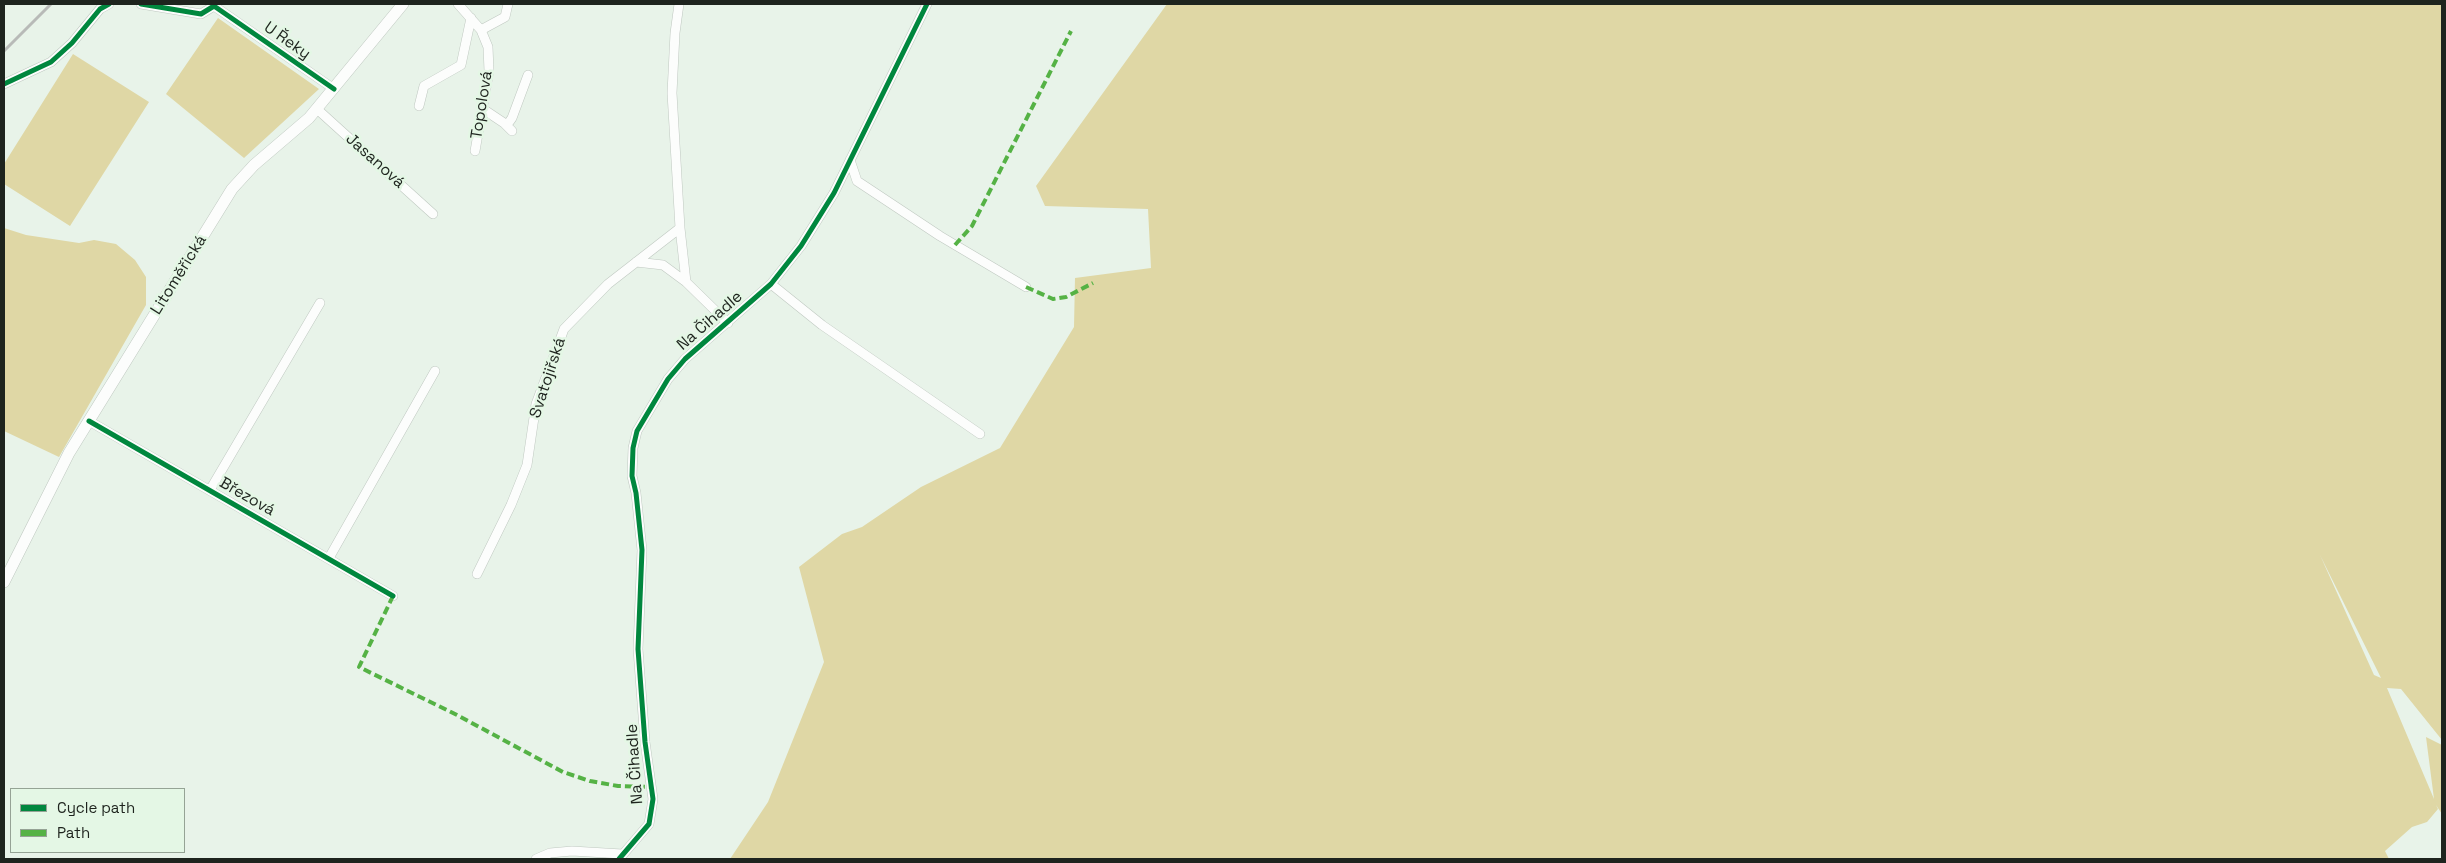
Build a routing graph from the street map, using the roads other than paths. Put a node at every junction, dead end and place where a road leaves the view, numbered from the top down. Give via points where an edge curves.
1 (109, 4) edge
2 (141, 4) edge
3 (403, 4) edge
4 (458, 4) edge
5 (508, 4) edge
6 (679, 4) edge
7 (927, 4) edge
8 (215, 5) edge
9 (471, 18) junction
10 (481, 30) junction
11 (528, 75) dead end
12 (4, 84) edge
13 (334, 89) junction
14 (419, 106) dead end
15 (317, 109) junction
16 (483, 109) junction
17 (475, 151) dead end
18 (850, 160) junction
19 (433, 214) dead end
20 (680, 228) junction
21 (636, 262) junction
22 (686, 282) junction
23 (770, 284) junction
24 (1026, 287) dead end
25 (320, 302) dead end
26 (728, 323) junction
27 (436, 371) dead end
28 (89, 421) junction
29 (980, 434) dead end
30 (210, 490) junction
31 (329, 558) junction
32 (477, 574) dead end
33 (4, 582) edge
34 (392, 596) dead end
35 (621, 856) edge
36 (536, 859) edge

1 - 12 street via 100,9 72,43 51,62
2 - 8 street, U Řeky via 201,14
3 - 13 main road, Litoměřická
4 - 9 street, Topolová
5 - 10 street via 505,17
6 - 20 street via 674,33 672,93
7 - 18 street, Na Čihadle
8 - 13 street, U Řeky
9 - 10 street, Topolová
9 - 14 street, Topolová via 461,65 424,86
10 - 16 street, Topolová via 488,48 489,71
11 - 16 street via 509,128
13 - 15 main road, Litoměřická
15 - 19 street, Jasanová
15 - 28 main road, Litoměřická via 232,190
16 - 17 street, Topolová
18 - 23 street, Na Čihadle via 816,224
18 - 24 street via 858,181 881,198
20 - 21 street, Svatojiřská
20 - 22 street
21 - 22 street via 663,265
21 - 32 street, Svatojiřská via 608,284 564,329 536,404 527,465
22 - 26 street
23 - 26 street, Na Čihadle
23 - 29 street via 822,325
25 - 30 street, Březová
26 - 35 street, Na Čihadle via 685,359 668,379 637,431 633,448 632,476 642,550 638,649 653,799 649,824
27 - 31 street
28 - 30 street, Březová
28 - 33 main road, Litoměřická via 50,488
30 - 31 street, Březová
31 - 34 street, Březová
35 - 36 street via 572,851 550,853

